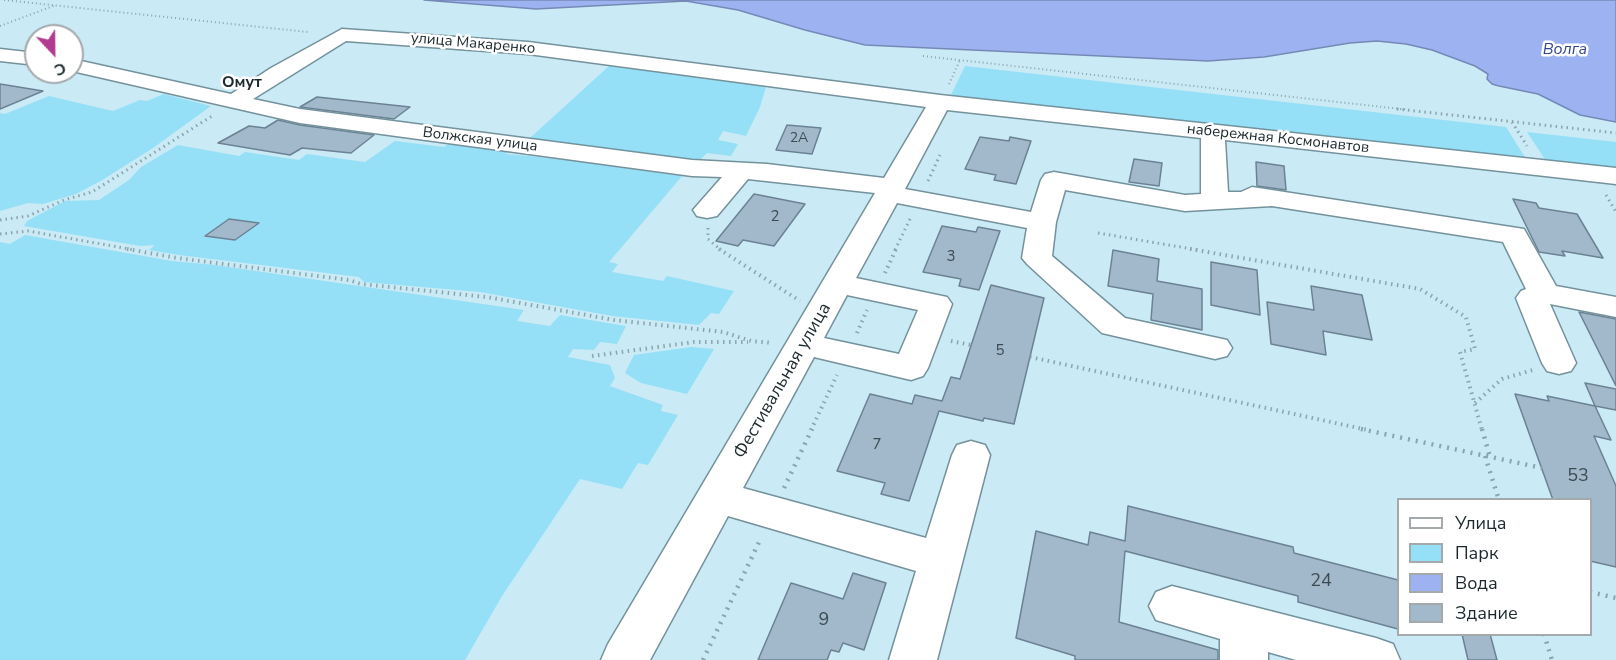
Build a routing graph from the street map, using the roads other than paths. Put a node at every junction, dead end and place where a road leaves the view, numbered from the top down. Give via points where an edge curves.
1 (0, 55) edge
2 (24, 58) edge
3 (84, 68) edge
4 (944, 94) junction
5 (235, 101) junction
6 (1213, 132) junction
7 (742, 170) junction
8 (1616, 176) edge
9 (891, 190) junction
10 (1215, 195) junction
11 (707, 210) road end
12 (1042, 222) junction
13 (1544, 293) junction
14 (1616, 307) edge
15 (1215, 348) dead end
16 (1559, 363) road end
17 (971, 455) dead end
18 (717, 497) junction
19 (941, 560) junction
20 (1172, 606) dead end
21 (1243, 642) edge
22 (625, 660) edge
23 (913, 660) edge
24 (1376, 660) edge

1 - 2 street
3 - 5 street, Волжская улица
4 - 5 street, улица Макаренко via 528,48 342,35
4 - 6 street, набережная Космонавтов
4 - 9 street, Фестивальная улица
5 - 7 street, Волжская улица via 353,124 692,168
6 - 8 street, набережная Космонавтов
6 - 10 street
7 - 9 street, Волжская улица
7 - 11 street
9 - 12 street, Волжская улица
9 - 18 street, Фестивальная улица
10 - 12 street via 1185,203 1054,180
10 - 13 street via 1274,198 1514,235
12 - 15 street via 1037,258 1114,326
13 - 14 street
13 - 16 street via 1532,298
17 - 19 street
18 - 19 street
18 - 22 street, Фестивальная улица
19 - 23 street
20 - 21 street
21 - 24 street

